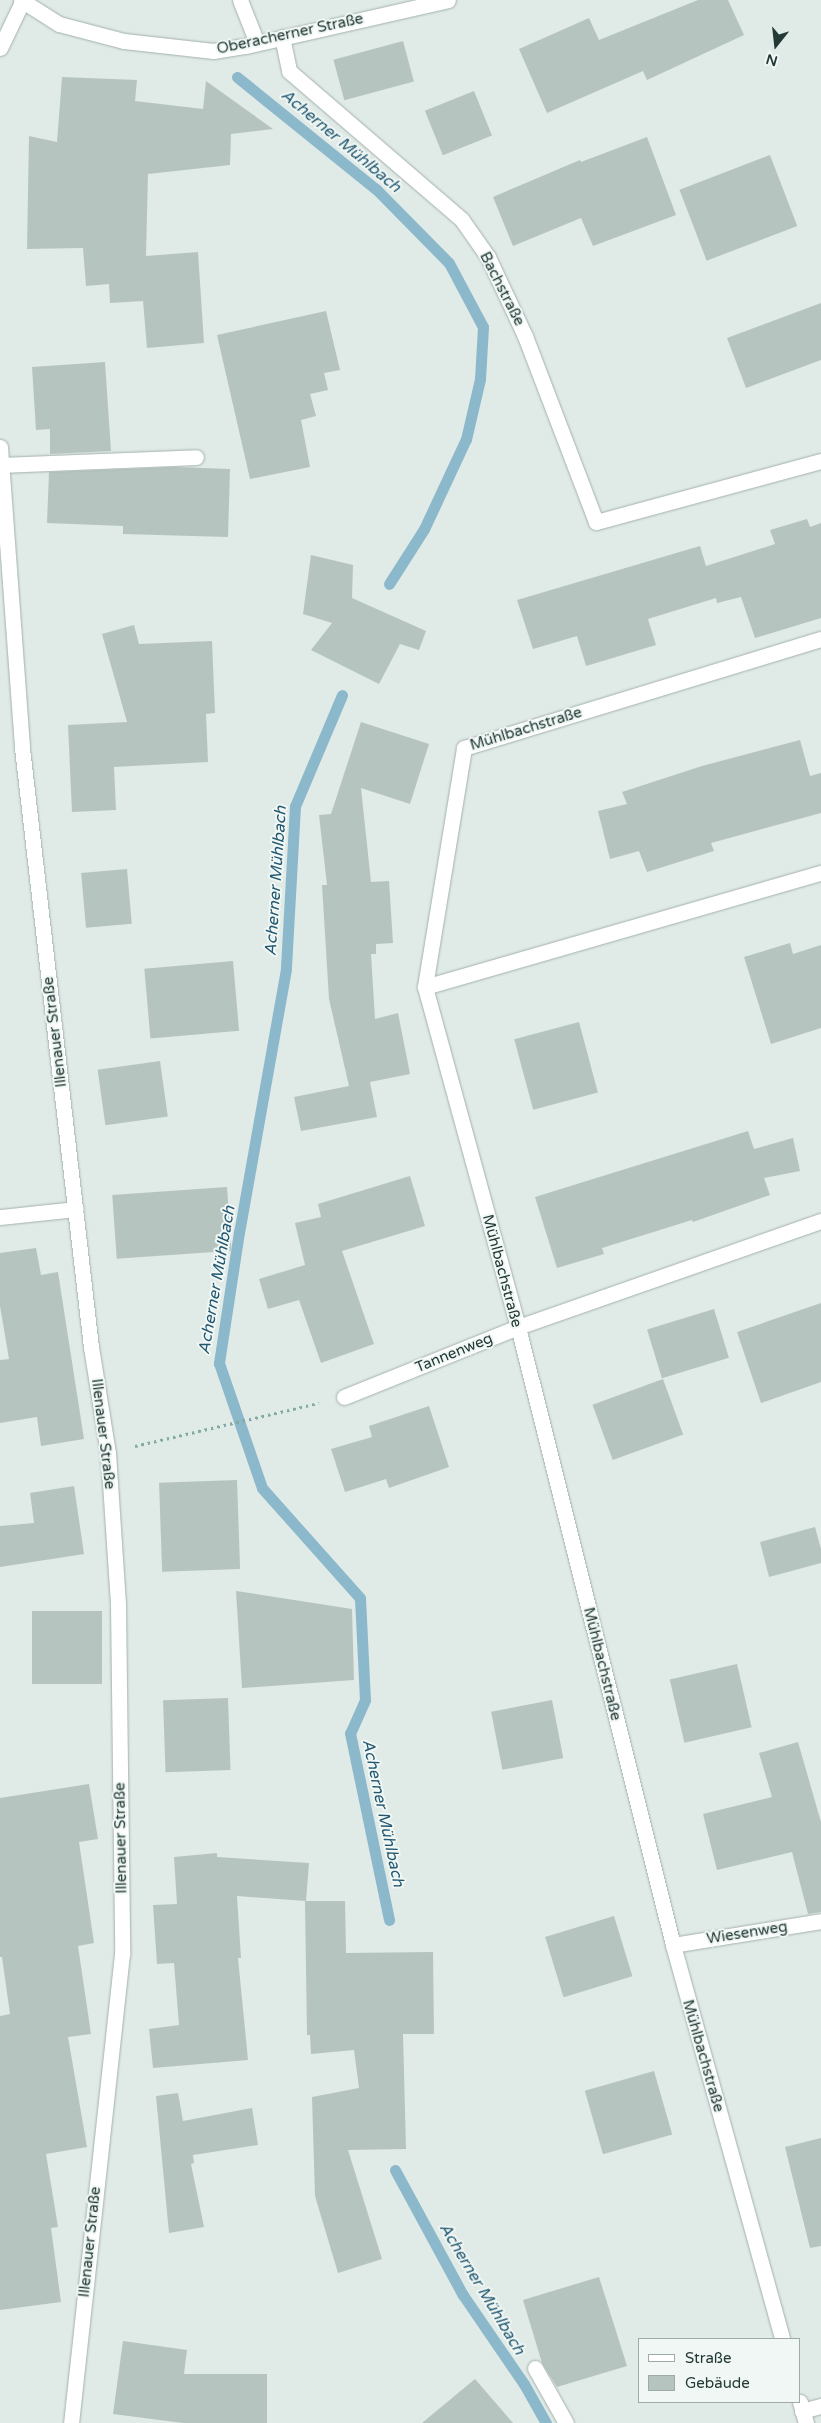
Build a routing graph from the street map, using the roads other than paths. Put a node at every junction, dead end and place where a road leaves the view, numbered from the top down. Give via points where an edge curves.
1 (240, 0) edge
2 (448, 0) edge
3 (21, 1) edge
4 (282, 37) junction
5 (252, 44) junction
6 (0, 48) edge
7 (0, 447) edge
8 (196, 457) dead end
9 (821, 461) edge
10 (1, 464) edge
11 (821, 639) edge
12 (821, 873) edge
13 (425, 987) junction
14 (76, 1209) junction
15 (0, 1217) edge
16 (821, 1221) edge
17 (518, 1327) junction
18 (344, 1398) road end
19 (821, 1921) edge
20 (673, 1945) junction
21 (782, 2338) edge
22 (534, 2368) dead end
23 (821, 2406) edge
24 (802, 2412) edge
25 (71, 2423) edge
26 (566, 2423) edge

1 - 5 street
2 - 4 street, Oberacherner Straße
3 - 5 street, Oberacherner Straße via 59,24 124,41 213,51
3 - 6 street
4 - 5 street, Oberacherner Straße
4 - 9 street, Bachstraße via 289,71 462,220 488,257 525,336 596,522
7 - 10 street, Illenauer Straße
8 - 10 street
10 - 14 street, Illenauer Straße via 22,748
11 - 13 street, Mühlbachstraße via 464,748
12 - 13 street
13 - 17 street, Mühlbachstraße
14 - 15 street
14 - 25 street, Illenauer Straße via 91,1347 108,1453 118,1604 122,1954
16 - 17 street, Tannenweg
17 - 18 street, Tannenweg
17 - 20 street, Mühlbachstraße
19 - 20 street, Wiesenweg
20 - 21 street, Mühlbachstraße
22 - 26 street
23 - 24 street

